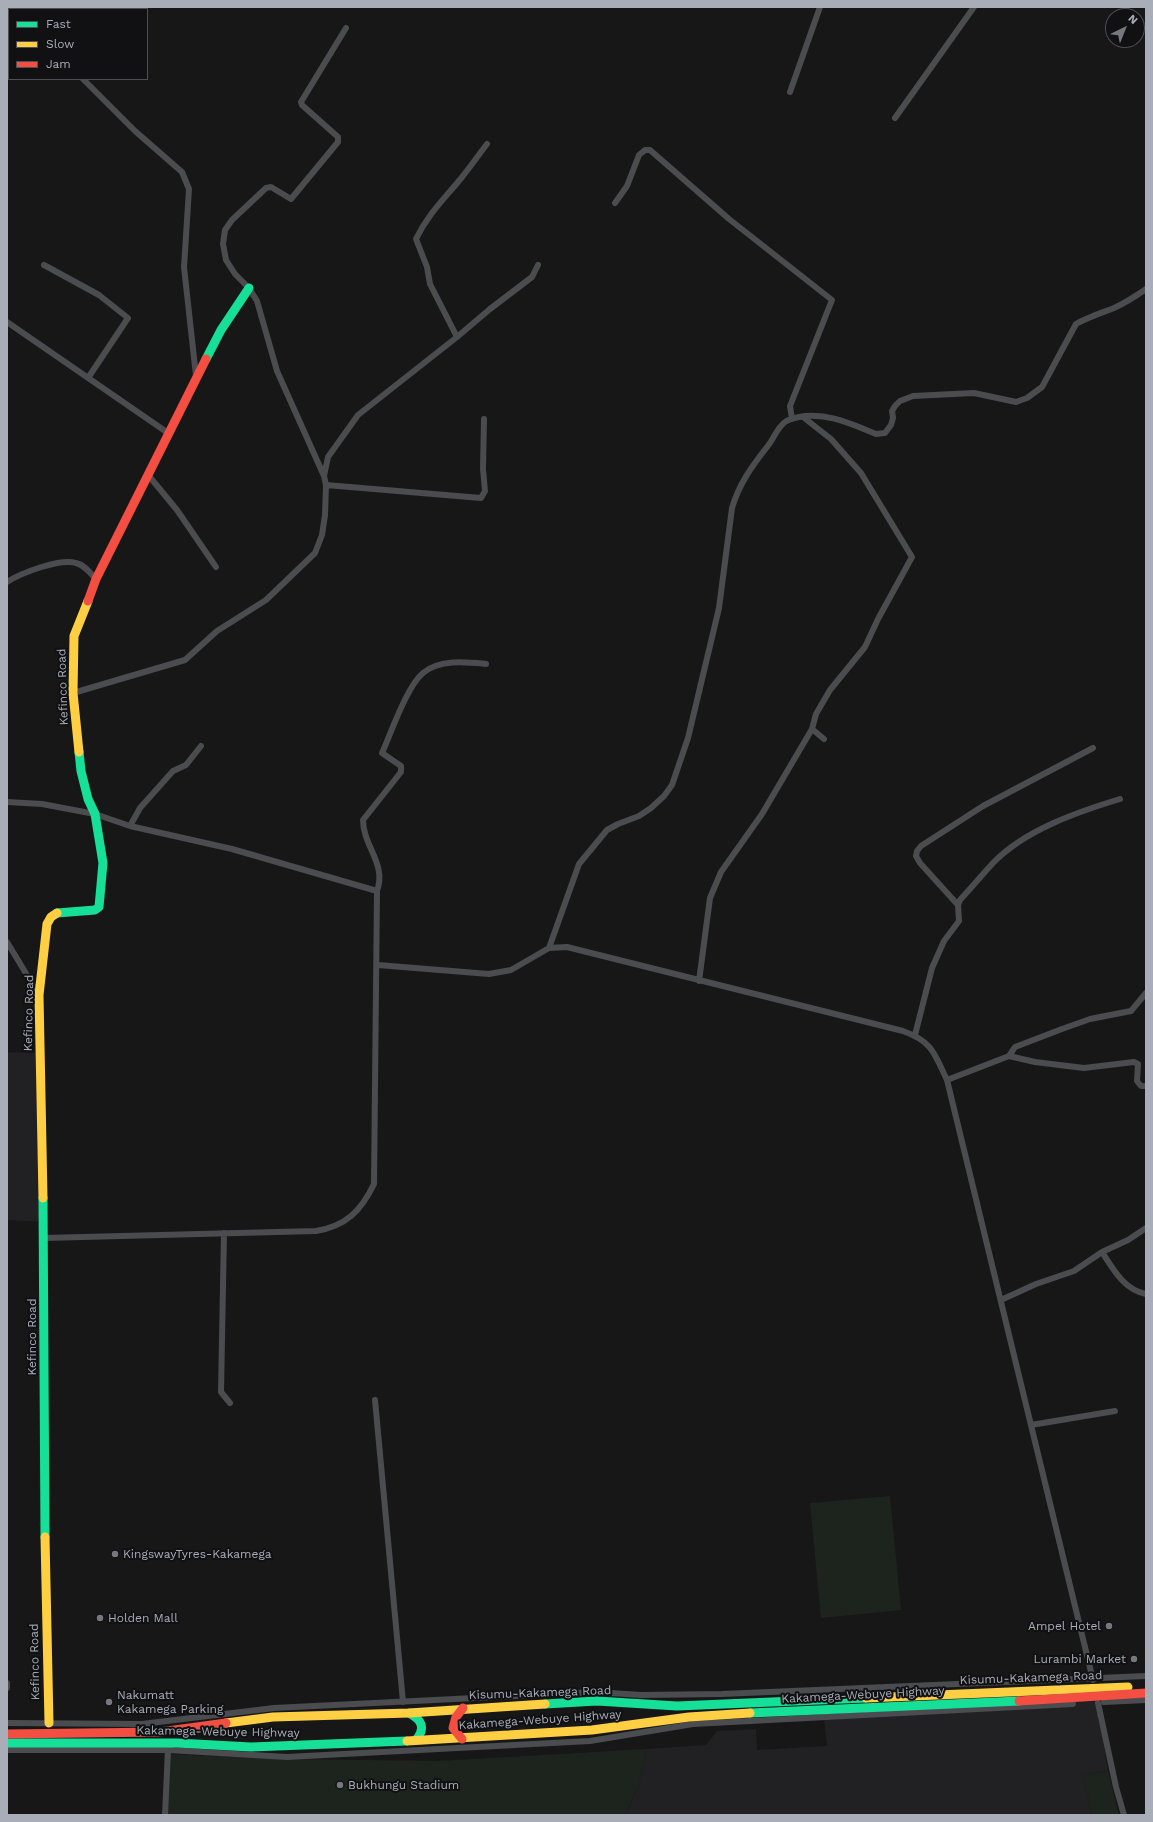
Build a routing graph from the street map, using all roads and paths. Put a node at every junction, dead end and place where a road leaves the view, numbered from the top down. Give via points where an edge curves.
1 (820, 7) edge
2 (974, 7) edge
3 (346, 28) dead end
4 (84, 80) edge
5 (790, 92) dead end
6 (895, 118) dead end
7 (487, 144) dead end
8 (615, 203) dead end
9 (44, 265) dead end
10 (538, 265) dead end
11 (249, 288) junction
12 (1146, 289) edge
13 (7, 322) edge
14 (457, 337) junction
15 (197, 377) junction
16 (88, 378) junction
17 (803, 417) junction
18 (484, 419) dead end
19 (792, 419) junction
20 (168, 433) junction
21 (150, 476) junction
22 (324, 476) junction
23 (326, 485) junction
24 (216, 567) dead end
25 (96, 579) junction
26 (7, 582) edge
27 (486, 664) dead end
28 (73, 693) junction
29 (812, 729) junction
30 (824, 739) dead end
31 (201, 746) dead end
32 (1093, 748) dead end
33 (1120, 799) dead end
34 (7, 802) edge
35 (95, 814) junction
36 (130, 826) junction
37 (377, 891) junction
38 (958, 905) junction
39 (7, 942) edge
40 (549, 948) junction
41 (378, 965) junction
42 (699, 981) junction
43 (1146, 993) edge
44 (39, 995) junction
45 (915, 1035) junction
46 (1009, 1056) junction
47 (947, 1080) junction
48 (1146, 1086) edge
49 (1146, 1228) edge
50 (224, 1234) junction
51 (44, 1238) junction
52 (1102, 1252) junction
53 (1146, 1294) edge
54 (1002, 1300) junction
55 (375, 1400) dead end
56 (230, 1403) dead end
57 (1115, 1411) dead end
58 (1031, 1425) junction
59 (1146, 1676) edge
60 (1093, 1680) junction
61 (7, 1683) edge
62 (1146, 1686) edge
63 (7, 1688) edge
64 (601, 1692) junction
65 (1146, 1693) edge
66 (1146, 1700) edge
67 (403, 1702) junction
68 (615, 1702) junction
69 (1098, 1703) junction
70 (464, 1708) junction
71 (409, 1713) junction
72 (7, 1723) edge
73 (49, 1723) junction
74 (601, 1730) junction
75 (7, 1734) edge
76 (617, 1737) junction
77 (462, 1739) junction
78 (416, 1740) junction
79 (7, 1743) edge
80 (78, 1743) junction
81 (180, 1743) junction
82 (7, 1750) edge
83 (61, 1750) junction
84 (168, 1750) junction
85 (165, 1815) edge
86 (1124, 1815) edge

1 - 5 street
2 - 6 street
3 - 11 street via 301,102 338,138 338,142 291,199 271,187 266,188 225,230 223,244 226,260
4 - 15 street via 135,131 182,172 187,180 189,189 184,267
7 - 14 street via 459,181 435,206 416,239 427,267 430,284
8 - 19 street via 627,186 639,155 645,150 650,150 729,219 832,300 790,406
9 - 16 street via 99,295 128,318
10 - 14 street via 532,277
11 - 15 main road, Kefinco Road via 221,330
11 - 22 street via 257,301 277,371
12 - 17 street via 1115,308 1076,324 1042,387 1027,398 1016,402 974,392 914,396 900,401 892,411 891,425 885,433 876,434 824,416
13 - 16 street
14 - 22 street via 358,415 328,457
15 - 20 main road, Kefinco Road
16 - 20 street
17 - 19 street
17 - 29 street via 831,438 861,473 912,557 865,647 830,690 816,714
18 - 23 street via 485,491 481,498
19 - 40 street via 784,422 777,430 769,445 748,471 736,494 719,608 688,738 672,785 651,808 607,830 579,864
20 - 21 main road, Kefinco Road
21 - 24 street via 178,510
21 - 25 main road, Kefinco Road
22 - 23 street
23 - 28 street via 322,535 315,553 266,600 218,631 184,660
25 - 26 street via 84,567 76,563 67,563 18,576
25 - 28 main road, Kefinco Road via 74,636
27 - 37 street via 454,662 424,672 417,679 402,707 382,753 401,766 400,772 363,820 363,828 377,860 380,874
28 - 35 main road, Kefinco Road via 81,771 88,799
29 - 30 street
29 - 42 street via 762,814 721,872 710,898
31 - 36 street via 186,765 173,771 140,808
32 - 38 street via 983,806 921,846 916,856 920,863
33 - 38 street via 1048,826 1016,845 993,863
34 - 35 street via 42,804
35 - 36 street
35 - 44 main road, Kefinco Road via 103,863 100,905 95,910 57,913 51,917 47,924
36 - 37 street via 232,849
37 - 41 street
38 - 45 street via 959,921 944,941 932,968
39 - 44 street
40 - 41 street via 512,970 489,974
40 - 42 street via 567,947
41 - 50 street via 374,1184 366,1200 357,1211 332,1228 316,1231
42 - 45 street
43 - 46 street via 1131,1011 1090,1019 1062,1029 1015,1047
44 - 51 main road, Kefinco Road
45 - 47 street via 935,1052
46 - 47 street
46 - 48 street via 1084,1068 1134,1062 1138,1064 1137,1081 1141,1086
47 - 54 street
49 - 52 street
50 - 51 street
50 - 56 street via 221,1392
51 - 73 main road, Kefinco Road via 44,1452
52 - 53 street via 1120,1280 1138,1293
52 - 54 street via 1074,1271 1036,1284
54 - 58 street
55 - 67 street
57 - 58 street
58 - 60 street
59 - 60 street
60 - 64 street via 714,1694 641,1695
61 - 63 street
62 - 68 main road, Kisumu-Kakamega Road via 678,1706
64 - 67 street
64 - 68 street
65 - 74 main road, Kakamega-Webuye Highway via 689,1717
66 - 69 street
67 - 73 street via 274,1708 142,1724
68 - 70 main road, Kisumu-Kakamega Road
69 - 76 street via 693,1724
69 - 86 street
70 - 71 main road, Kisumu-Kakamega Road
70 - 77 main road via 453,1723 453,1728
71 - 75 main road, Kisumu-Kakamega Road via 272,1717 160,1732
71 - 78 main road via 423,1724 423,1730
72 - 73 street
74 - 76 street
74 - 77 main road, Kakamega-Webuye Highway
76 - 84 street via 590,1741 287,1757
77 - 78 main road, Kakamega-Webuye Highway
78 - 81 main road, Kakamega-Webuye Highway via 251,1747
79 - 80 main road, Kakamega-Webuye Highway
80 - 81 main road, Kakamega-Webuye Highway
80 - 83 street
81 - 84 street
82 - 83 street
83 - 84 street
84 - 85 street

